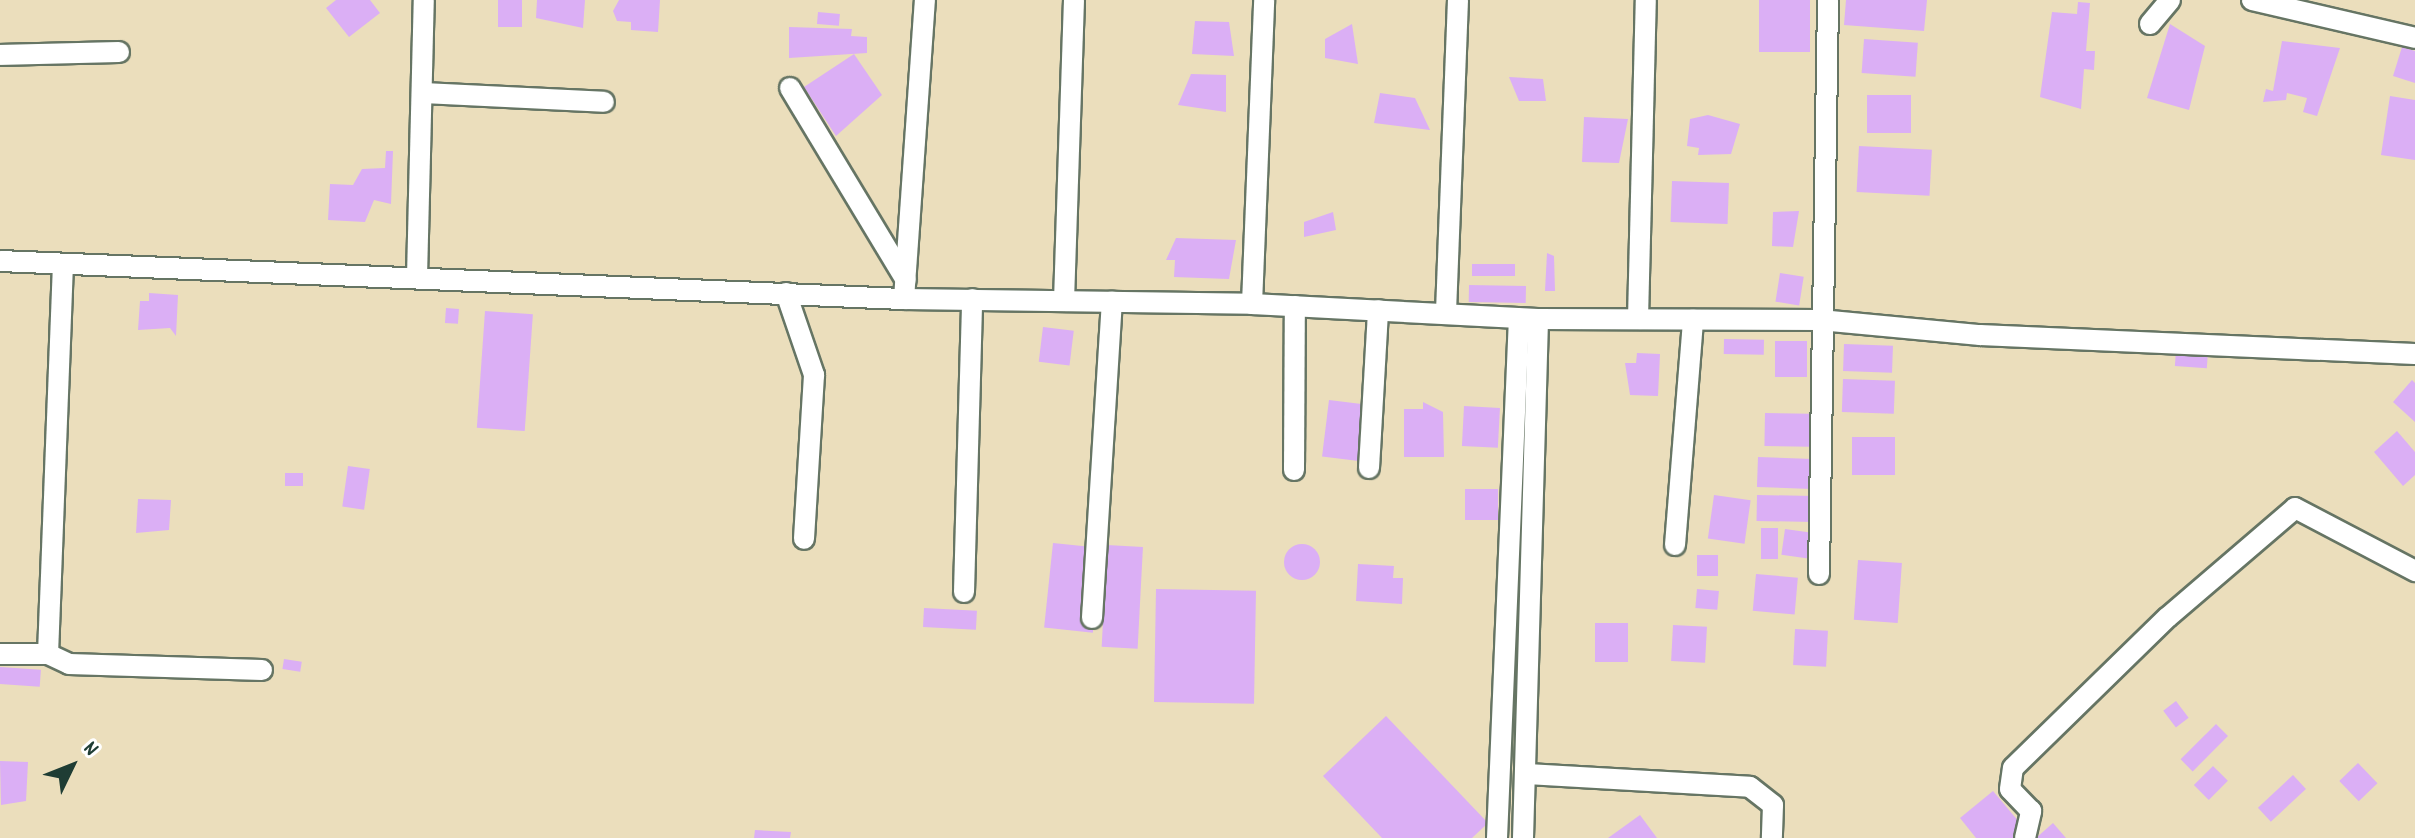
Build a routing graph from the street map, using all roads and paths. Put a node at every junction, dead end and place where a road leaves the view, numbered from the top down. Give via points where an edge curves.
1 (424, 0) edge
2 (925, 0) edge
3 (1074, 0) edge
4 (1264, 0) edge
5 (1458, 0) edge
6 (1646, 0) edge
7 (1828, 0) edge
8 (2170, 0) edge
9 (2252, 0) edge
10 (2150, 24) dead end
11 (2415, 38) edge
12 (119, 52) dead end
13 (0, 55) edge
14 (790, 88) dead end
15 (423, 93) junction
16 (604, 102) dead end
17 (0, 261) edge
18 (63, 265) junction
19 (417, 277) junction
20 (905, 289) junction
21 (786, 293) junction
22 (972, 299) junction
23 (1064, 301) junction
24 (1112, 302) junction
25 (1252, 304) junction
26 (1295, 306) junction
27 (1378, 310) junction
28 (1446, 312) junction
29 (1528, 319) junction
30 (1638, 319) junction
31 (1693, 320) junction
32 (1820, 320) junction
33 (2415, 354) edge
34 (1369, 468) dead end
35 (1294, 470) dead end
36 (804, 539) dead end
37 (1675, 545) dead end
38 (2415, 571) edge
39 (1819, 574) dead end
40 (964, 592) dead end
41 (1092, 618) dead end
42 (0, 654) edge
43 (48, 654) junction
44 (262, 670) dead end
45 (1527, 774) junction
46 (1497, 838) edge
47 (1523, 838) edge
48 (1772, 838) edge
49 (2025, 838) edge

1 - 15 street
2 - 20 street
3 - 23 street
4 - 25 street
5 - 28 street
6 - 30 street
7 - 32 street
8 - 10 street
9 - 11 street
12 - 13 street
14 - 20 street
15 - 16 street
15 - 19 street
17 - 18 street
18 - 19 street
18 - 43 street
19 - 21 street
20 - 21 street
20 - 22 street
21 - 36 street via 814,375
22 - 23 street
22 - 40 street
23 - 24 street
24 - 25 street
24 - 41 street
25 - 26 street
26 - 27 street
26 - 35 street
27 - 28 street
27 - 34 street
28 - 29 street
29 - 30 street
29 - 45 street
29 - 46 street
30 - 31 street
31 - 32 street
31 - 37 street
32 - 33 street via 1980,335
32 - 39 street
38 - 49 street via 2295,508 2180,606 2013,768 2010,789 2031,811
42 - 43 street
43 - 44 street via 69,664
45 - 47 street
45 - 48 street via 1750,787 1773,805

